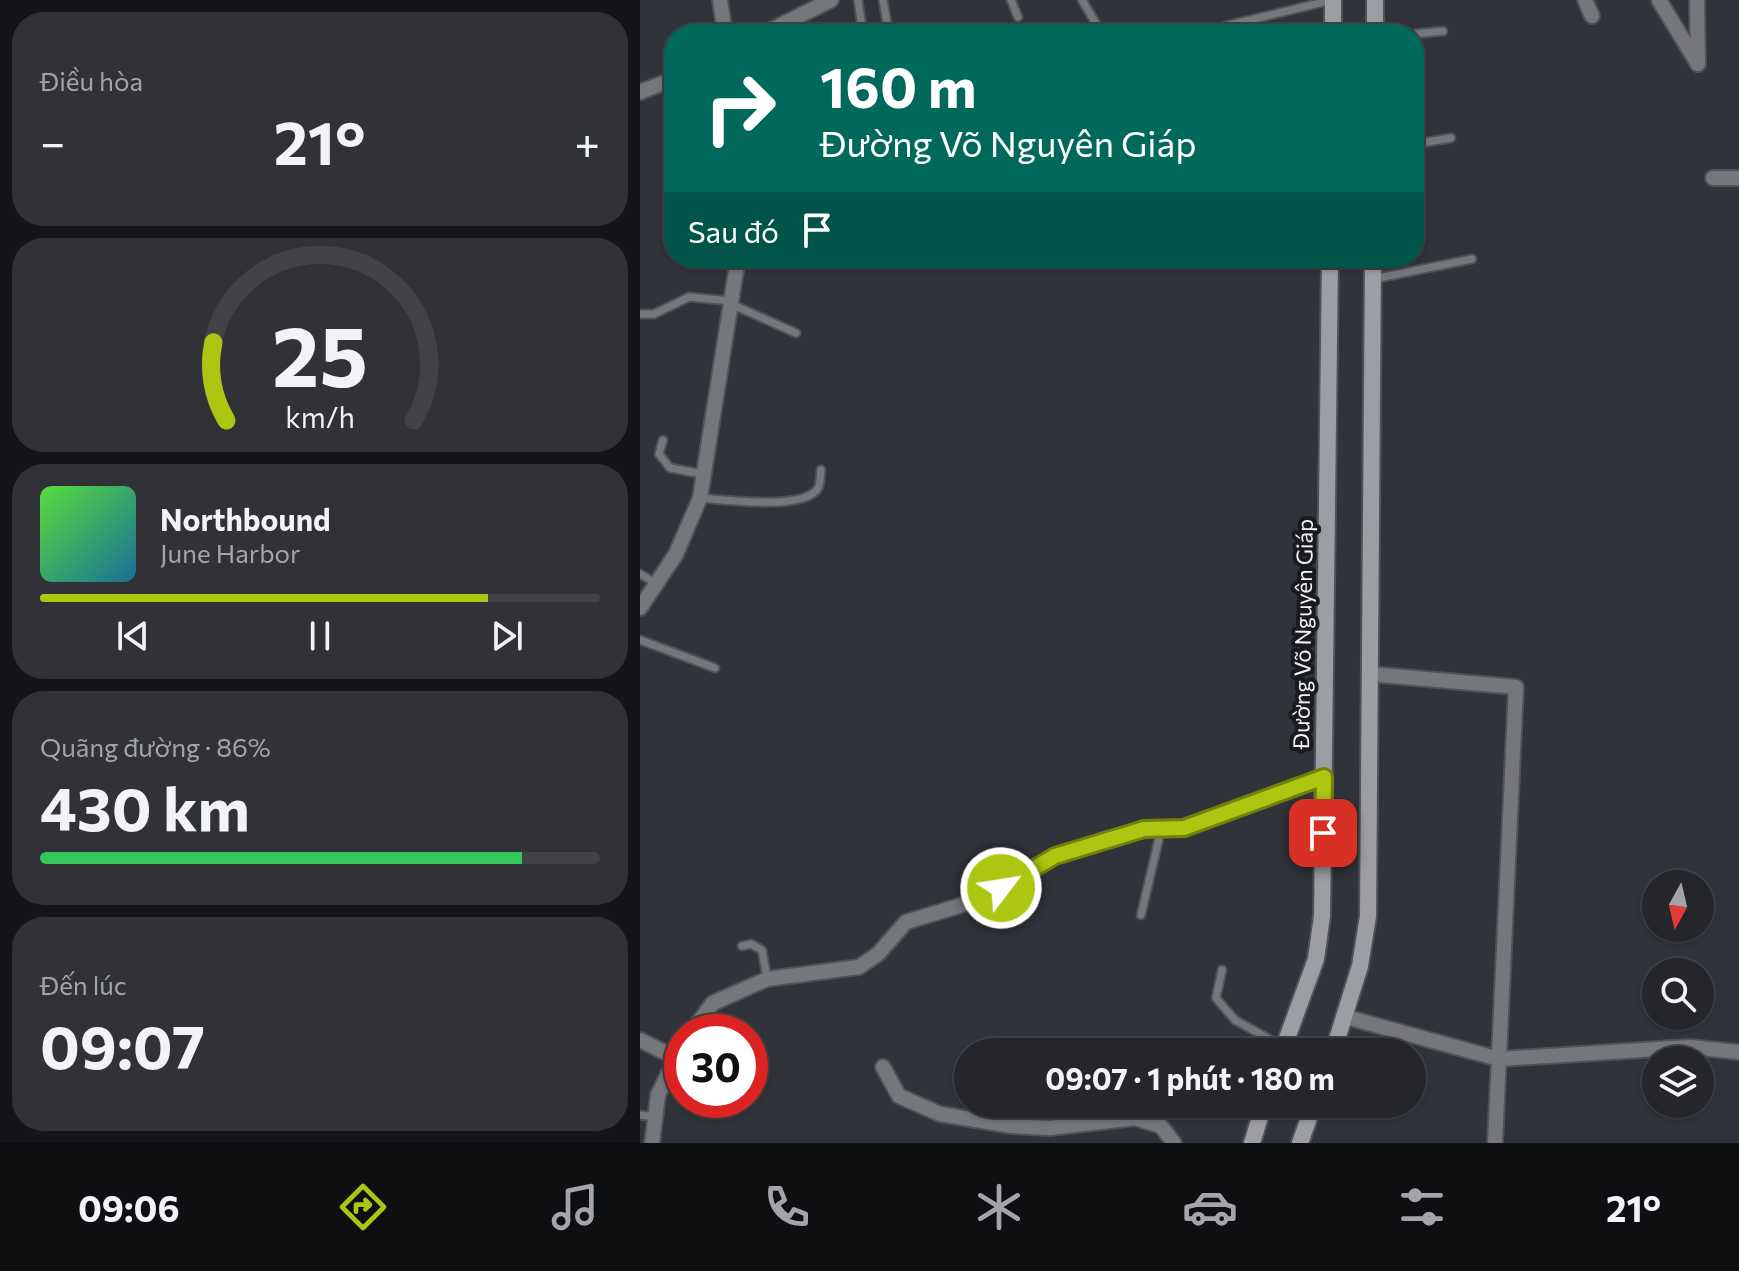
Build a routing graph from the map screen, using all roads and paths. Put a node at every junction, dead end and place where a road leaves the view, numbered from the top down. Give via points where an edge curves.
1 (720, 0) edge
2 (831, 0) edge
3 (858, 0) edge
4 (883, 0) edge
5 (1011, 0) edge
6 (1082, 0) edge
7 (1333, 0) edge
8 (1375, 0) edge
9 (1585, 0) edge
10 (1659, 0) edge
11 (1697, 0) edge
12 (1592, 16) dead end
13 (1018, 17) dead end
14 (724, 24) edge
15 (783, 24) edge
16 (862, 24) edge
17 (887, 24) edge
18 (1096, 24) edge
19 (1233, 24) edge
20 (1333, 24) edge
21 (1375, 24) edge
22 (1443, 31) dead end
23 (1424, 33) edge
24 (664, 83) edge
25 (640, 92) edge
26 (1451, 138) dead end
27 (1424, 142) edge
28 (1713, 178) dead end
29 (1739, 178) edge
30 (1472, 259) dead end
31 (736, 268) edge
32 (1330, 268) edge
33 (1373, 268) edge
34 (1373, 279) junction
35 (731, 303) junction
36 (641, 314) edge
37 (796, 333) dead end
38 (663, 440) dead end
39 (821, 470) dead end
40 (703, 474) junction
41 (700, 498) junction
42 (640, 574) edge
43 (657, 584) junction
44 (640, 608) edge
45 (640, 640) edge
46 (715, 668) dead end
47 (1370, 674) junction
48 (1324, 777) junction
49 (1161, 830) junction
50 (1141, 915) dead end
51 (742, 946) dead end
52 (1222, 970) dead end
53 (767, 979) junction
54 (705, 1014) edge
55 (1346, 1017) junction
56 (1265, 1038) edge
57 (1287, 1038) edge
58 (1338, 1038) edge
59 (640, 1040) edge
60 (664, 1047) edge
61 (1739, 1052) edge
62 (1499, 1059) junction
63 (883, 1067) dead end
64 (664, 1077) edge
65 (640, 1115) edge
66 (656, 1117) junction
67 (1260, 1118) edge
68 (1309, 1118) edge
69 (652, 1143) edge
70 (1174, 1143) edge
71 (1252, 1143) edge
72 (1300, 1143) edge
73 (1495, 1143) edge

1 - 14 street
2 - 15 street
3 - 16 lane
4 - 17 lane
5 - 13 lane
6 - 18 lane
7 - 19 lane
7 - 20 main road
8 - 21 main road
9 - 12 street
10 - 11 street via 1698,64
22 - 23 lane
24 - 25 street
26 - 27 lane
28 - 29 street
30 - 34 lane
31 - 35 street
32 - 48 main road, Đường Võ Nguyên Giáp
33 - 34 main road
34 - 47 main road
35 - 36 lane via 689,297 654,314
35 - 37 lane
35 - 40 street
38 - 40 lane via 661,460 682,472
39 - 41 lane via 820,487 800,498 767,503
40 - 41 street
41 - 43 street
42 - 43 lane
43 - 44 street
45 - 46 lane
47 - 55 main road via 1368,916
47 - 62 street via 1516,687
48 - 49 street via 1184,828
48 - 57 main road, Đường Võ Nguyên Giáp via 1318,945
49 - 50 lane
49 - 53 street via 1144,829 1055,856 988,897 906,922 859,967
51 - 53 lane via 762,950
52 - 56 lane via 1216,998 1224,1010
53 - 54 street via 713,1003
55 - 58 main road
55 - 62 street
59 - 60 street
61 - 62 street via 1689,1047
62 - 73 street
63 - 70 street via 899,1096 940,1114 1050,1128 1135,1118 1161,1126
64 - 66 street
65 - 66 lane
66 - 69 street
67 - 71 main road
68 - 72 main road

